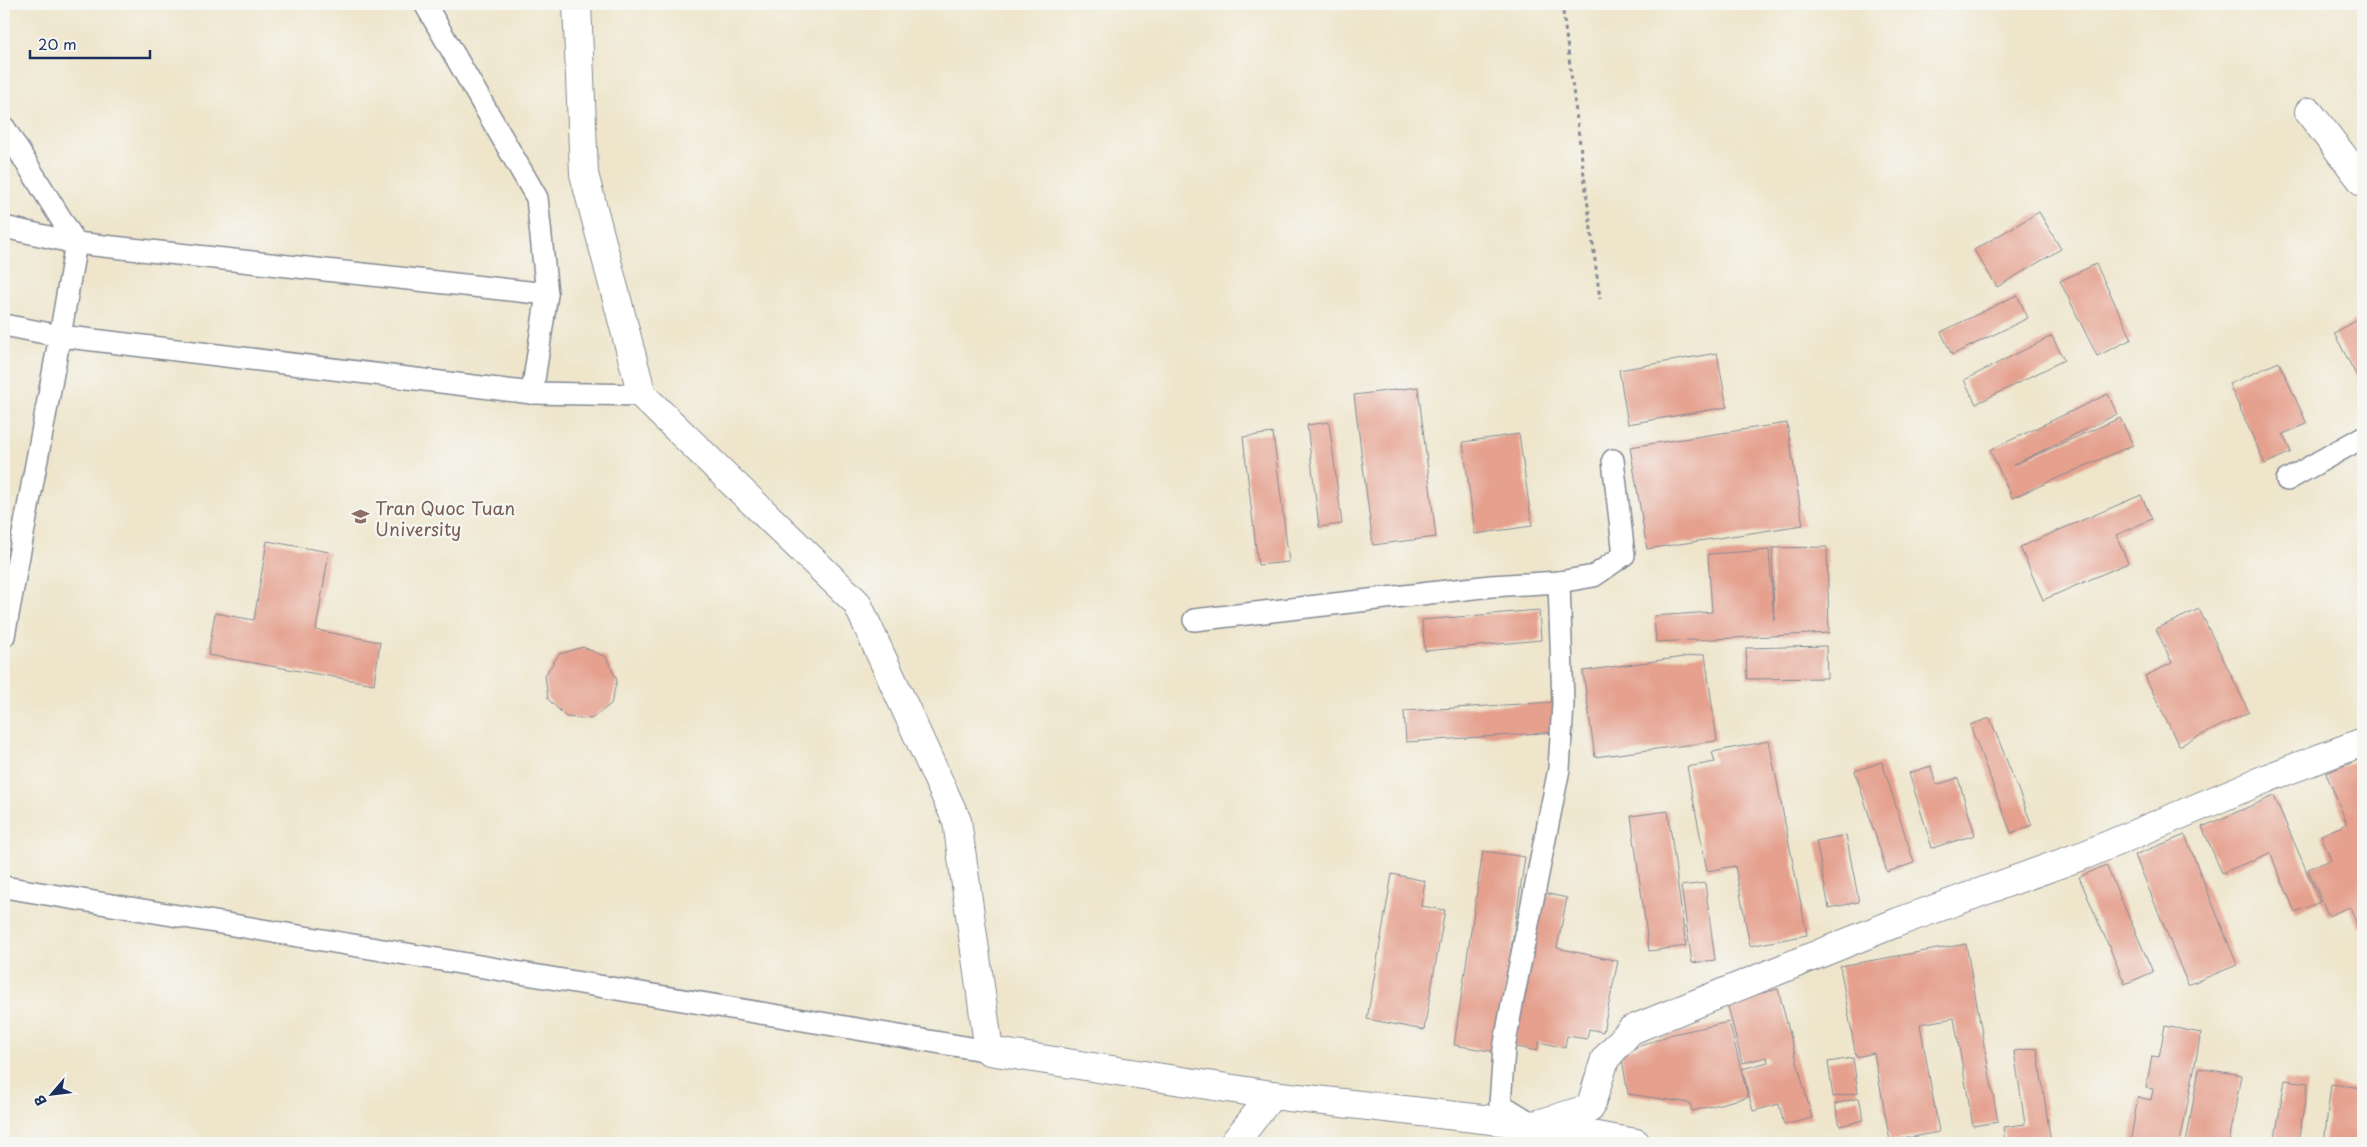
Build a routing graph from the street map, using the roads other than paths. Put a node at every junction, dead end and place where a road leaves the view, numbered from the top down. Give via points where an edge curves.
1 (424, 4) edge
2 (577, 4) edge
3 (2309, 112) dead end
4 (4, 127) edge
5 (2363, 182) edge
6 (7, 223) edge
7 (76, 243) junction
8 (546, 294) junction
9 (4, 325) edge
10 (60, 336) junction
11 (532, 393) junction
12 (642, 395) junction
13 (2363, 437) edge
14 (1612, 460) dead end
15 (2287, 480) dead end
16 (1559, 582) junction
17 (1194, 620) dead end
18 (4, 636) edge
19 (2363, 742) edge
20 (4, 887) edge
21 (989, 1051) junction
22 (1272, 1095) junction
23 (1535, 1125) junction
24 (1234, 1143) edge
25 (1636, 1143) edge

1 - 8 lane via 537,198
2 - 12 street via 584,174
3 - 5 street
4 - 7 lane
6 - 7 lane
7 - 8 lane
7 - 10 lane
8 - 11 lane
9 - 10 lane
10 - 11 lane
10 - 18 lane
11 - 12 lane
12 - 21 street via 857,603 957,822
13 - 15 lane
14 - 16 lane via 1624,555 1594,576
16 - 17 lane via 1491,586
16 - 23 lane via 1563,704 1559,769 1504,1049 1500,1104
19 - 23 street via 2270,777 2087,854 1898,922 1631,1030 1605,1059 1590,1108
20 - 21 lane
21 - 22 street
22 - 23 street
22 - 24 street
23 - 25 street

